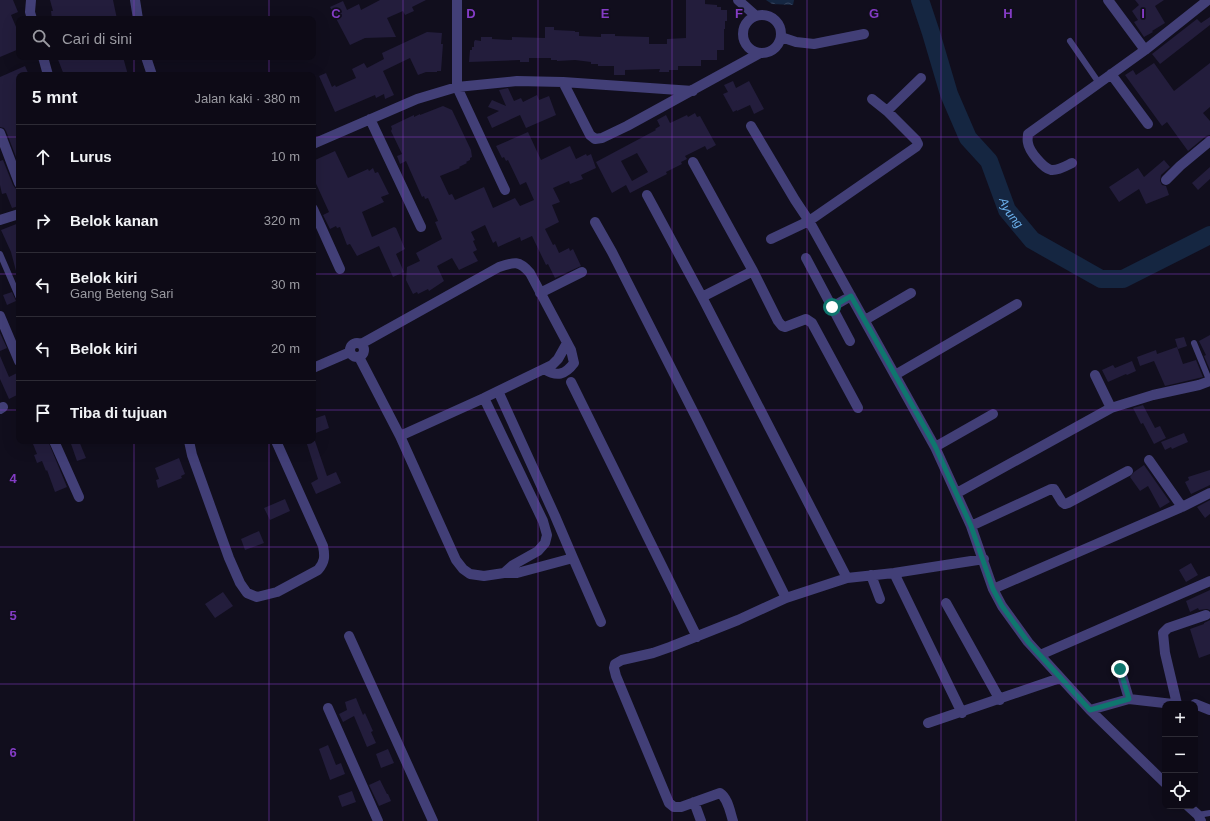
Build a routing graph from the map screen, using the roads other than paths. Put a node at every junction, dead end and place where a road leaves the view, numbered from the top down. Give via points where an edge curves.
1 (31, 0) edge
2 (135, 0) edge
3 (457, 0) edge
4 (738, 0) edge
5 (1108, 0) edge
6 (1201, 2) edge
7 (31, 16) edge
8 (138, 16) edge
9 (756, 16) junction
10 (864, 34) dead end
11 (781, 37) junction
12 (1070, 41) dead end
13 (1145, 50) junction
14 (760, 53) junction
15 (44, 60) edge
16 (147, 60) edge
17 (47, 72) edge
18 (151, 72) edge
19 (1111, 74) junction
20 (921, 78) dead end
21 (563, 82) junction
22 (1099, 83) junction
23 (457, 87) junction
24 (693, 91) junction
25 (872, 99) dead end
26 (887, 111) junction
27 (370, 119) junction
28 (1148, 124) dead end
29 (751, 126) dead end
30 (0, 133) edge
31 (1210, 141) edge
32 (316, 143) edge
33 (693, 162) dead end
34 (1072, 163) dead end
35 (16, 175) edge
36 (1166, 180) dead end
37 (505, 190) dead end
38 (647, 195) dead end
39 (16, 215) edge
40 (316, 217) edge
41 (0, 220) edge
42 (809, 221) junction
43 (595, 222) dead end
44 (421, 227) dead end
45 (771, 239) dead end
46 (0, 254) edge
47 (806, 258) dead end
48 (340, 269) dead end
49 (753, 271) junction
50 (582, 272) dead end
51 (16, 291) edge
52 (540, 293) junction
53 (911, 293) dead end
54 (851, 296) junction
55 (702, 297) junction
56 (1017, 304) dead end
57 (832, 307) junction
58 (0, 316) edge
59 (865, 320) junction
60 (850, 341) dead end
61 (567, 343) junction
62 (1194, 343) dead end
63 (16, 354) edge
64 (355, 354) junction
65 (316, 367) edge
66 (544, 369) junction
67 (895, 375) junction
68 (1095, 375) dead end
69 (571, 382) dead end
70 (1210, 382) edge
71 (498, 391) junction
72 (484, 398) junction
73 (858, 408) dead end
74 (1111, 408) junction
75 (994, 414) dead end
76 (400, 436) junction
77 (55, 444) edge
78 (190, 444) edge
79 (277, 444) edge
80 (935, 446) junction
81 (1149, 460) dead end
82 (1128, 471) dead end
83 (957, 493) junction
84 (1210, 493) edge
85 (79, 497) dead end
86 (1182, 507) junction
87 (555, 516) junction
88 (543, 521) junction
89 (971, 526) junction
90 (524, 558) junction
91 (573, 558) junction
92 (984, 559) junction
93 (528, 570) junction
94 (504, 573) junction
95 (894, 573) junction
96 (871, 575) junction
97 (847, 578) junction
98 (1210, 581) edge
99 (993, 589) junction
100 (786, 598) junction
101 (880, 599) dead end
102 (946, 603) dead end
103 (1206, 615) dead end
104 (602, 622) dead end
105 (349, 636) dead end
106 (697, 637) junction
107 (1040, 655) junction
108 (1120, 669) dead end
109 (1060, 678) junction
110 (1129, 699) junction
111 (1000, 700) junction
112 (1176, 701) edge
113 (1162, 703) edge
114 (1198, 705) edge
115 (328, 708) dead end
116 (1090, 710) junction
117 (1210, 710) edge
118 (962, 713) junction
119 (928, 723) dead end
120 (1162, 780) edge
121 (694, 802) junction
122 (1191, 809) edge
123 (1210, 813) edge
124 (1199, 818) edge
125 (378, 821) edge
126 (433, 821) edge
127 (701, 821) edge
128 (733, 821) edge

1 - 7 street
2 - 8 street
3 - 23 street
4 - 9 street
5 - 13 street
6 - 13 street
9 - 11 street via 767,15 772,18 780,26
9 - 14 street via 746,22 742,33 749,49
10 - 11 street via 814,44
11 - 14 street via 774,49
12 - 22 lane
13 - 19 street
14 - 24 street
15 - 17 street
16 - 18 street
19 - 22 street
19 - 28 street
20 - 26 street
21 - 23 street via 517,81
21 - 24 street
21 - 24 street via 586,128 595,139 627,126
22 - 34 street via 1028,134 1031,150 1043,166 1050,170
23 - 27 street via 417,99
23 - 37 street
25 - 26 street
26 - 42 street via 916,140 916,147
27 - 32 street
27 - 44 street
29 - 42 street
30 - 35 street
31 - 36 street
33 - 49 street
38 - 55 street
39 - 41 street
40 - 48 street
42 - 45 street
42 - 54 street
43 - 100 street
46 - 51 lane
47 - 57 street
49 - 55 street
49 - 73 street via 782,326 788,327 806,319 812,323
50 - 52 street
52 - 61 street
52 - 64 street via 524,266 519,263 499,266 361,344 353,344 350,349
53 - 59 street
54 - 57 street
54 - 59 street
55 - 97 street
56 - 67 street
57 - 60 street
58 - 63 street
59 - 67 street
61 - 66 street via 558,359
61 - 66 street via 574,362 570,367 556,374
62 - 70 lane
64 - 65 street
64 - 76 street
66 - 71 street
67 - 80 street
68 - 74 street
69 - 106 street
70 - 74 street
71 - 72 street
71 - 87 street
72 - 76 street
72 - 88 street
74 - 83 street
75 - 80 street
76 - 94 street via 456,560 470,574 478,576
77 - 85 street
78 - 79 street via 234,571 247,593 257,597 277,592 318,570 323,565 325,557 323,546
80 - 83 street
81 - 86 street
82 - 89 street via 1068,503 1062,502 1054,489 1051,489
83 - 89 street
84 - 86 street
86 - 99 street
87 - 88 street
87 - 91 street
88 - 90 street via 547,535 545,543 538,551
89 - 92 street
90 - 93 street
90 - 94 street
91 - 93 street
91 - 104 street
92 - 95 street
92 - 99 street
93 - 94 street
95 - 96 street
95 - 118 street
96 - 97 street
96 - 101 street
97 - 100 street
98 - 107 street
99 - 107 street via 1016,627
100 - 106 street
102 - 111 street
103 - 112 street via 1168,628 1163,633
105 - 126 street
106 - 121 street via 653,653 622,660 615,664 614,668 667,800 677,807
107 - 109 street
108 - 110 street
109 - 111 street
109 - 116 street
110 - 113 street
110 - 116 street
111 - 118 street
114 - 117 street
115 - 125 street
116 - 120 street
118 - 119 street
121 - 127 street
121 - 128 street via 720,793 726,800
122 - 124 street
123 - 124 lane

